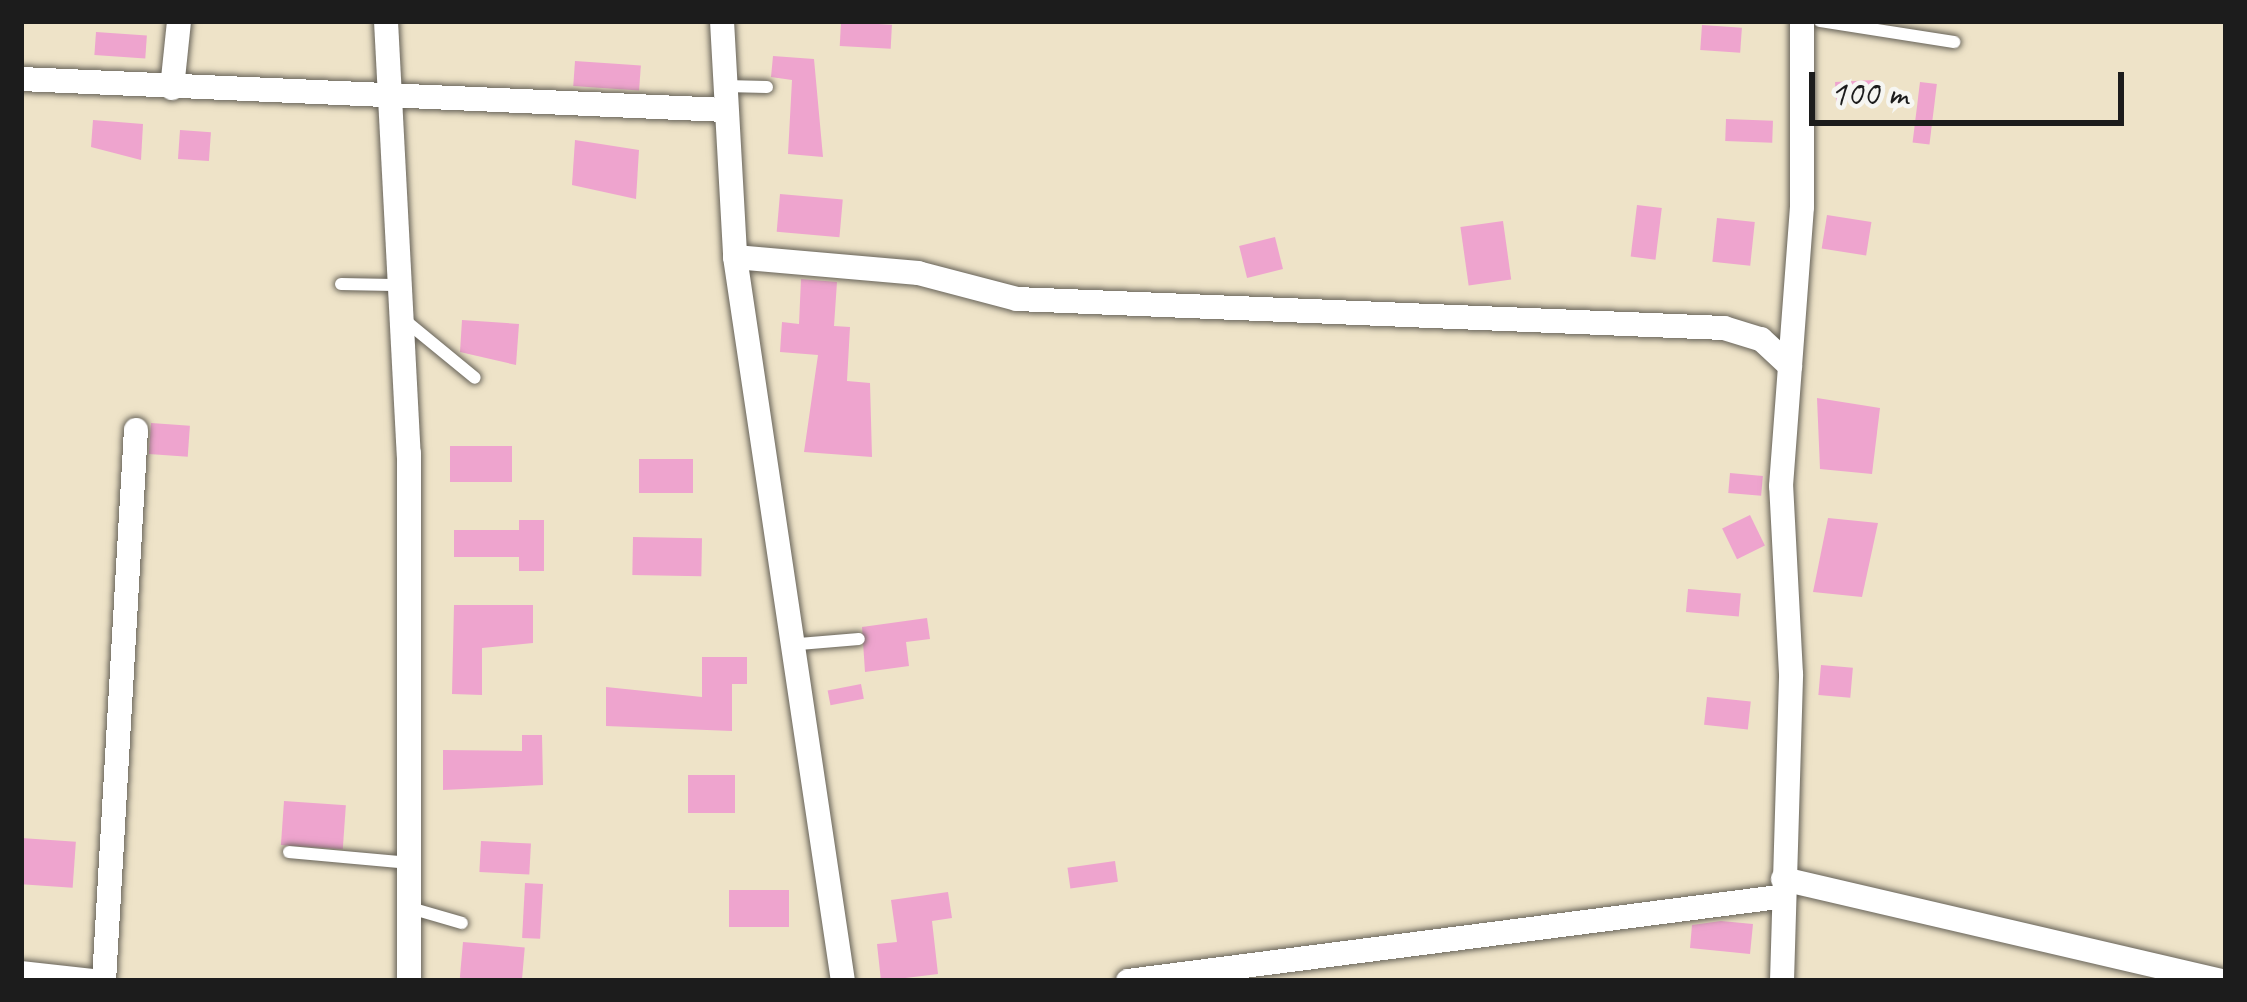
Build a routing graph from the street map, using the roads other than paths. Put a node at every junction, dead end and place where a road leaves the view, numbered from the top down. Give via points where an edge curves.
1 (179, 21) edge
2 (386, 21) edge
3 (722, 21) edge
4 (1802, 21) edge
5 (1820, 21) edge
6 (1954, 42) dead end
7 (21, 79) edge
8 (767, 87) dead end
9 (172, 88) junction
10 (724, 98) junction
11 (389, 99) junction
12 (735, 257) junction
13 (341, 284) dead end
14 (393, 285) junction
15 (395, 315) junction
16 (1790, 367) junction
17 (475, 378) dead end
18 (136, 430) dead end
19 (859, 639) dead end
20 (799, 644) junction
21 (289, 852) dead end
22 (410, 863) junction
23 (1780, 888) junction
24 (409, 908) junction
25 (462, 923) dead end
26 (21, 974) edge
27 (92, 981) edge
28 (104, 981) edge
29 (409, 981) edge
30 (843, 981) edge
31 (1128, 981) edge
32 (1781, 981) edge
33 (2220, 981) edge

1 - 9 street
2 - 11 street
3 - 10 street
4 - 16 street
5 - 6 lane
7 - 9 street
8 - 10 lane
9 - 11 street
10 - 11 street
10 - 12 street
11 - 14 street
12 - 16 street via 918,273 1017,299 1724,328 1761,339
12 - 20 street
13 - 14 lane
14 - 15 street
15 - 17 lane
15 - 22 street via 409,453
16 - 23 street
18 - 28 street
19 - 20 lane
20 - 30 street
21 - 22 lane
22 - 24 street
23 - 31 street
23 - 32 street
23 - 33 street
24 - 25 lane
24 - 29 street
26 - 27 street

